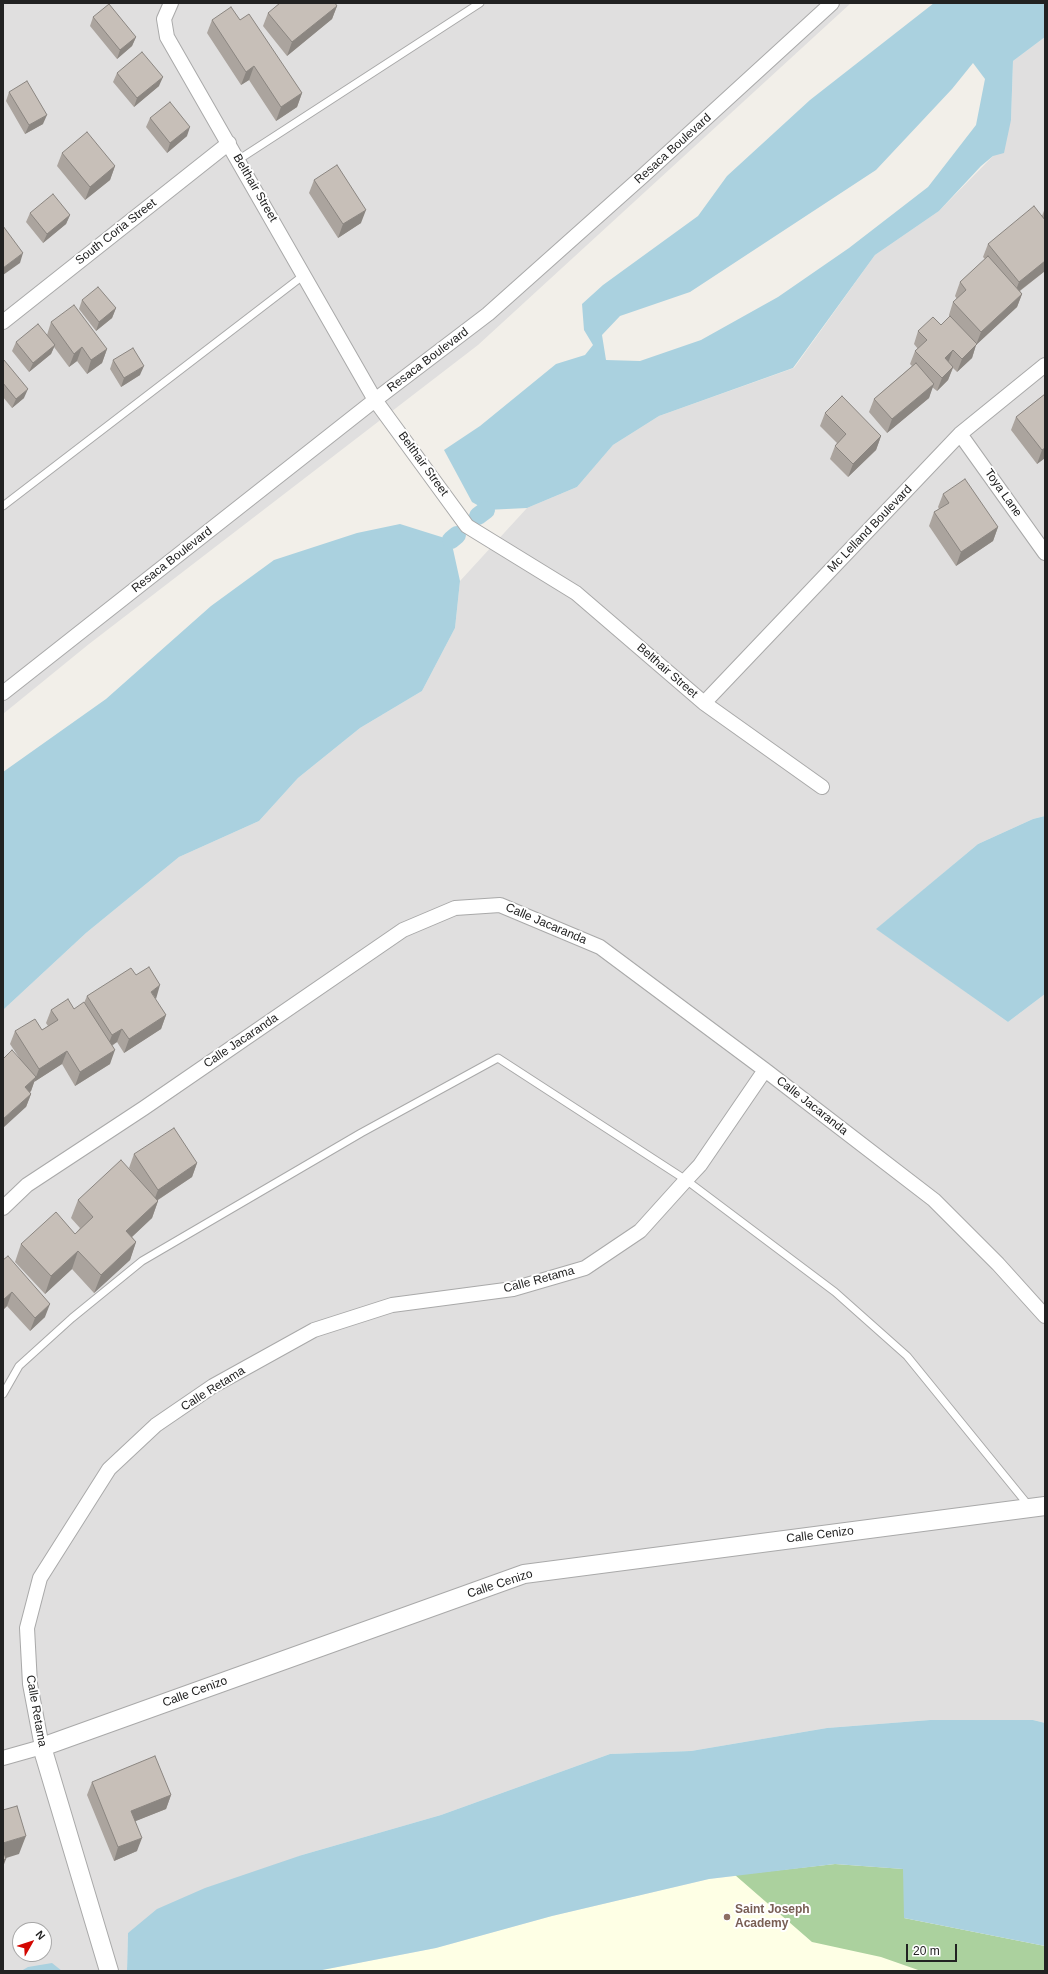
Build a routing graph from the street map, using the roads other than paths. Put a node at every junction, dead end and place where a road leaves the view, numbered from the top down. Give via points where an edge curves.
1 (171, 3) edge
2 (480, 3) edge
3 (832, 3) edge
4 (229, 143) junction
5 (238, 160) junction
6 (304, 274) junction
7 (3, 322) edge
8 (1045, 365) edge
9 (375, 400) junction
10 (960, 434) junction
11 (3, 506) edge
12 (1045, 553) edge
13 (3, 693) edge
14 (704, 703) junction
15 (822, 787) dead end
16 (765, 1070) junction
17 (686, 1180) junction
18 (3, 1208) edge
19 (1045, 1316) edge
20 (3, 1394) edge
21 (1038, 1507) edge
22 (42, 1747) junction
23 (3, 1758) edge
24 (109, 1971) edge

1 - 4 street, Belthair Street via 164,19 166,37
2 - 5 lane
3 - 9 street, Resaca Boulevard via 494,309
4 - 5 street, Belthair Street
4 - 7 street, South Coria Street
5 - 6 street, Belthair Street
6 - 9 street, Belthair Street
6 - 11 lane
8 - 10 street, Mc Lelland Boulevard
9 - 13 street, Resaca Boulevard
9 - 14 street, Belthair Street via 467,526 576,593
10 - 12 street, Toya Lane
10 - 14 street, Mc Lelland Boulevard
14 - 15 street, Belthair Street
16 - 17 street, Calle Retama via 700,1165
16 - 18 street, Calle Jacaranda via 600,946 500,905 455,908 403,930 144,1108 27,1184
16 - 19 street, Calle Jacaranda via 934,1200
17 - 20 lane via 498,1058 361,1133 142,1261 72,1318 19,1366
17 - 21 lane via 835,1292 907,1356
17 - 22 street, Calle Retama via 640,1231 585,1268 513,1289 392,1305 314,1330 213,1386 156,1425 109,1469 40,1578 27,1628 30,1684
21 - 22 street, Calle Cenizo via 524,1574
22 - 23 street, Calle Cenizo
22 - 24 street, Calle Retama

